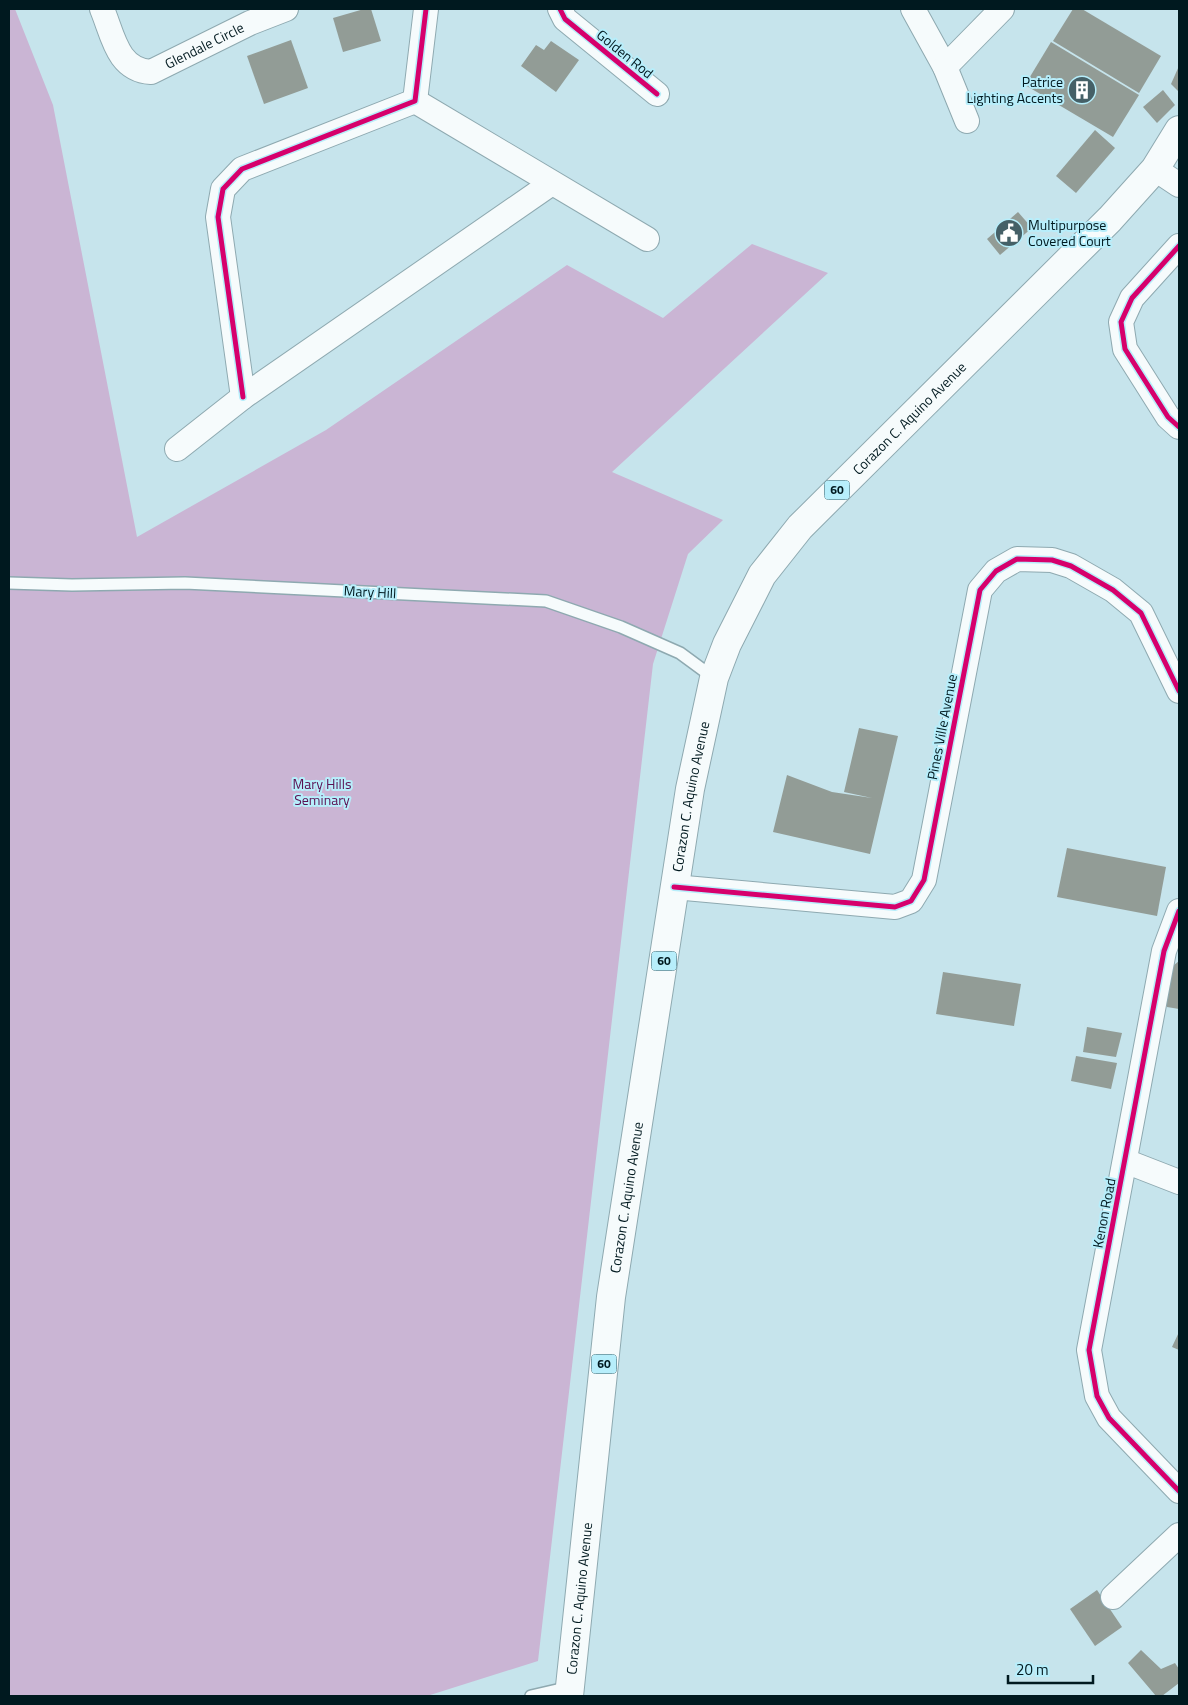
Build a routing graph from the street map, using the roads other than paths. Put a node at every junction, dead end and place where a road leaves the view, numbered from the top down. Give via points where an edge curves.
1 (102, 9) edge
2 (286, 9) edge
3 (426, 9) edge
4 (560, 9) edge
5 (912, 9) edge
6 (1002, 9) edge
7 (247, 16) edge
8 (945, 67) junction
9 (657, 94) dead end
10 (414, 100) junction
11 (966, 121) dead end
12 (1179, 130) edge
13 (1155, 169) junction
14 (552, 183) junction
15 (1179, 184) edge
16 (647, 239) dead end
17 (1179, 246) edge
18 (243, 397) junction
19 (1179, 427) edge
20 (177, 449) dead end
21 (9, 583) edge
22 (714, 678) junction
23 (1179, 691) edge
24 (674, 887) junction
25 (1179, 911) edge
26 (1125, 1161) junction
27 (1179, 1182) edge
28 (1179, 1491) edge
29 (1179, 1535) edge
30 (1113, 1596) dead end
31 (570, 1691) edge
32 (530, 1696) edge

1 - 7 street, Glendale Circle via 124,62 137,71 151,72
2 - 7 street, Glendale Circle
3 - 10 street
4 - 9 street, Golden Rod via 565,19
5 - 8 street
6 - 8 street
8 - 11 street
10 - 14 street
10 - 18 street via 242,169 223,189 218,217
12 - 13 main road, Corazon C. Aquino Avenue / 60
13 - 15 street
13 - 22 main road, Corazon C. Aquino Avenue / 60 via 1046,284 800,527 762,575 727,644
14 - 16 street
14 - 18 street
17 - 19 street via 1132,298 1121,322 1125,349 1168,417
18 - 20 street
21 - 22 lane, Mary Hill via 185,583 546,601 621,627 680,653
22 - 24 main road, Corazon C. Aquino Avenue / 60 via 690,790
23 - 24 street, Pines Ville Avenue via 1141,613 1113,590 1071,566 1052,560 1016,559 996,571 980,590 924,880 911,901 895,907
24 - 31 main road, Corazon C. Aquino Avenue / 60 via 612,1297
25 - 26 street, Kenon Road via 1164,951
26 - 27 street
26 - 28 street, Kenon Road via 1089,1350 1097,1396 1109,1418
29 - 30 street
31 - 32 lane

